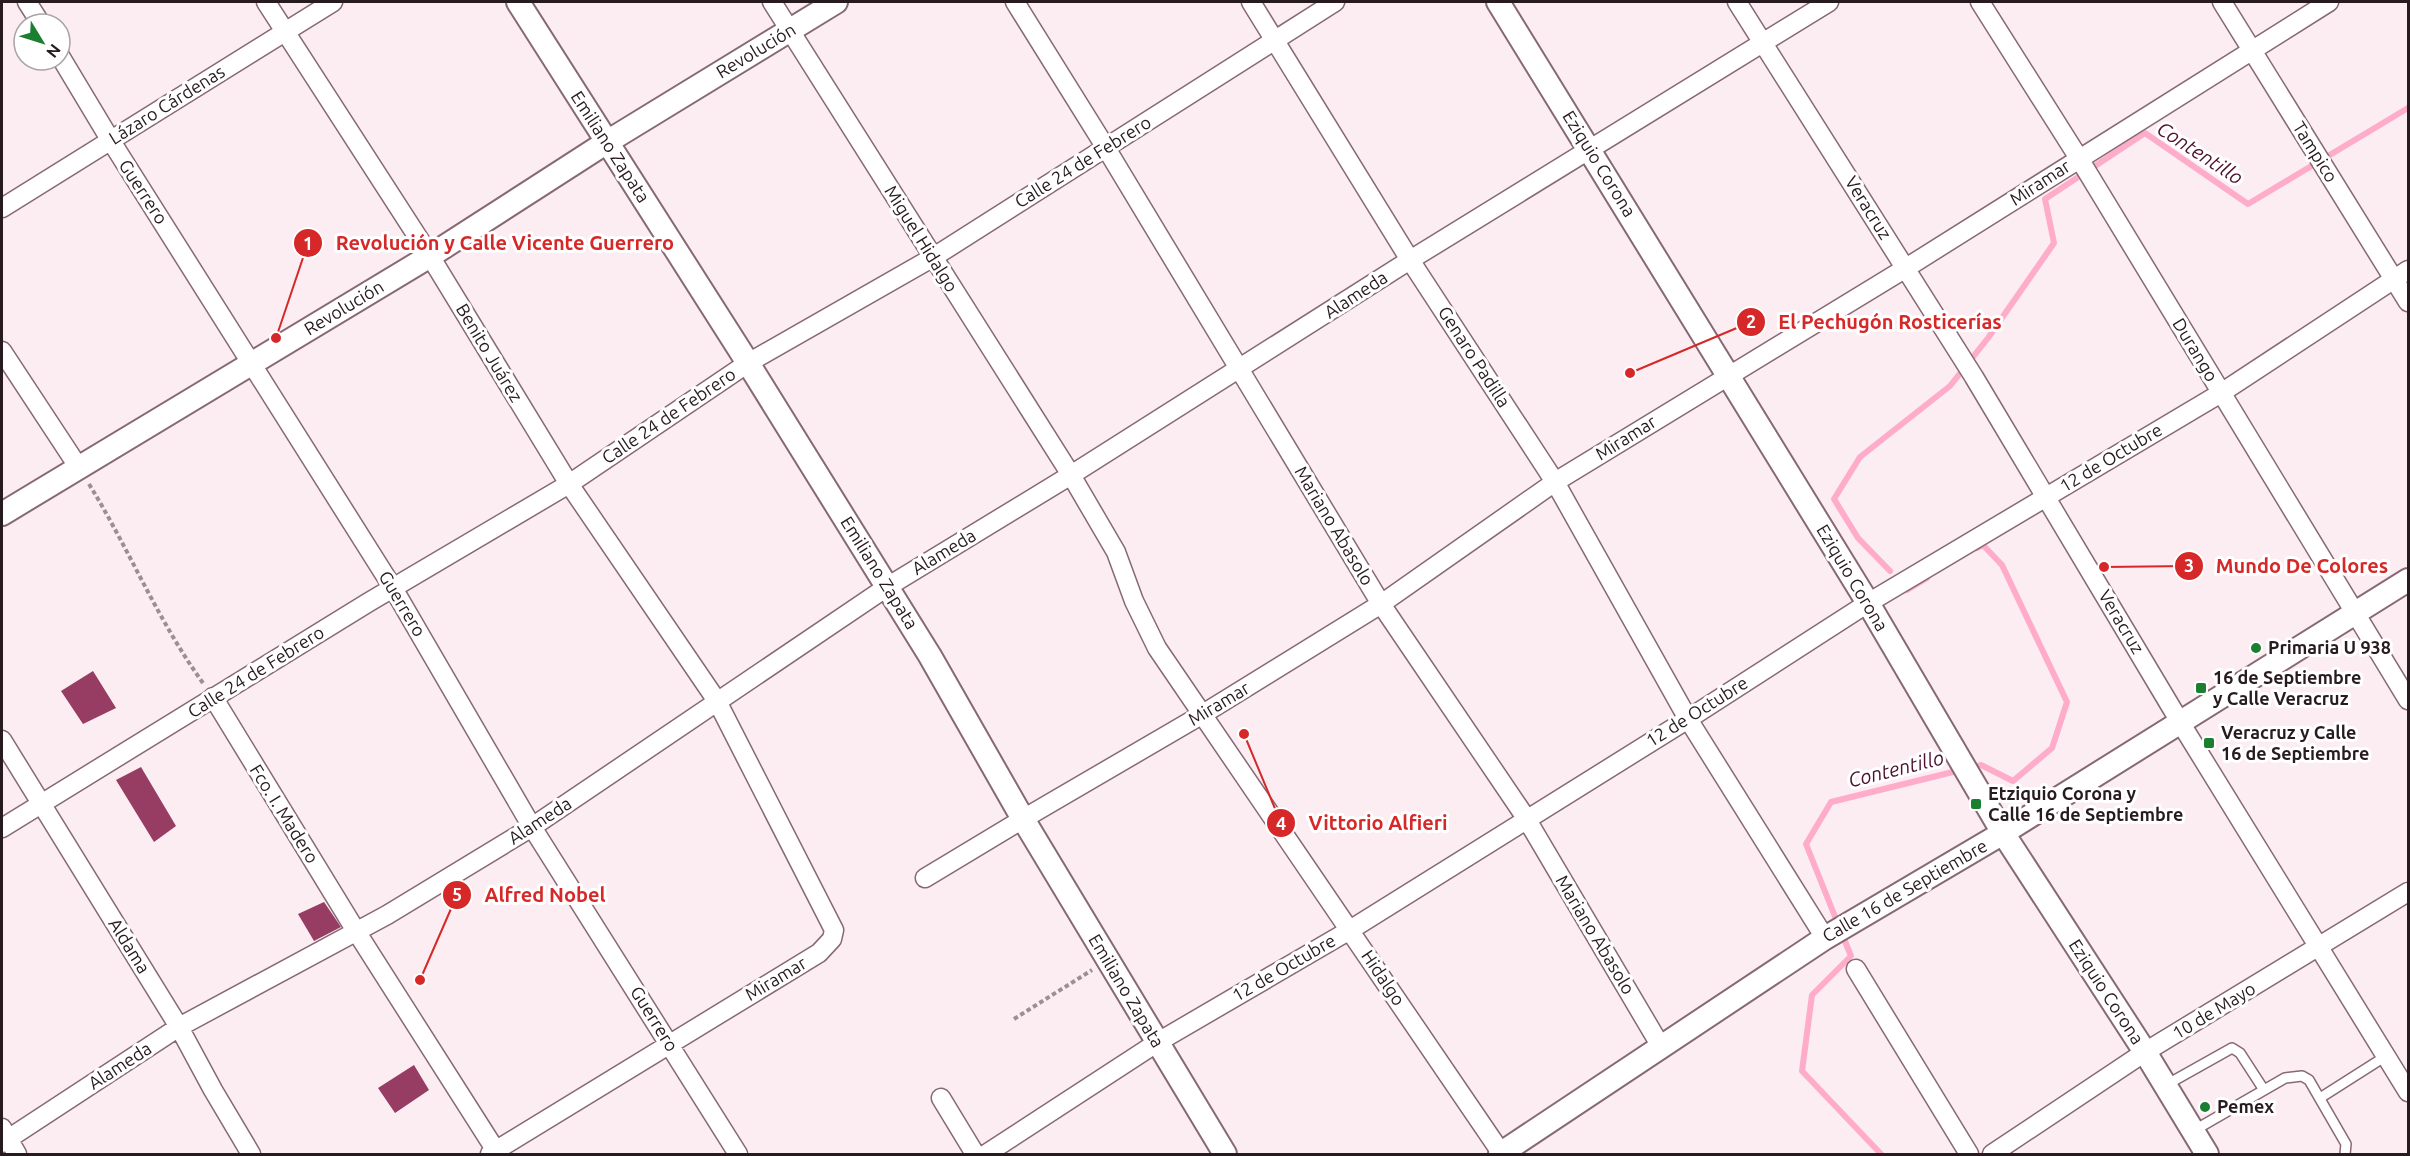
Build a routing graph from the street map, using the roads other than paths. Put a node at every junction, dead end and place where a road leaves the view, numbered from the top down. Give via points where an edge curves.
1 (266, 2) edge
2 (333, 2) edge
3 (518, 2) edge
4 (772, 2) edge
5 (836, 2) edge
6 (1015, 2) edge
7 (1251, 2) edge
8 (1335, 2) edge
9 (1498, 2) edge
10 (1737, 2) edge
11 (1829, 2) edge
12 (1980, 2) edge
13 (2222, 2) edge
14 (2330, 2) edge
15 (790, 30) junction
16 (284, 32) junction
17 (1274, 41) junction
18 (1764, 42) junction
19 (2251, 50) junction
20 (70, 72) edge
21 (111, 141) junction
22 (607, 142) junction
23 (1106, 148) junction
24 (1591, 150) junction
25 (2079, 159) junction
26 (2, 208) edge
27 (430, 256) junction
28 (932, 258) junction
29 (1410, 260) junction
30 (1906, 268) junction
31 (2402, 274) edge
32 (2409, 302) edge
33 (2, 351) edge
34 (748, 363) junction
35 (252, 364) junction
36 (1240, 369) junction
37 (1728, 375) junction
38 (2222, 393) junction
39 (79, 468) junction
40 (1071, 475) junction
41 (1555, 482) junction
42 (569, 484) junction
43 (2047, 496) junction
44 (2, 514) edge
45 (2409, 580) edge
46 (887, 587) junction
47 (393, 588) junction
48 (1868, 603) junction
49 (1381, 604) junction
50 (2354, 613) junction
51 (213, 697) junction
52 (2409, 700) edge
53 (717, 701) junction
54 (1203, 714) junction
55 (1688, 719) junction
56 (2180, 722) junction
57 (2, 740) edge
58 (40, 805) junction
59 (1526, 818) junction
60 (1023, 819) junction
61 (532, 827) junction
62 (2, 828) edge
63 (2003, 833) junction
64 (925, 878) dead end
65 (2409, 892) edge
66 (1350, 930) junction
67 (356, 931) junction
68 (1824, 938) junction
69 (2318, 948) junction
70 (1856, 969) dead end
71 (179, 1027) junction
72 (1158, 1042) junction
73 (670, 1044) junction
74 (1660, 1045) junction
75 (2145, 1052) junction
76 (2386, 1056) junction
77 (2165, 1085) junction
78 (2264, 1090) junction
79 (2409, 1092) edge
80 (941, 1098) dead end
81 (2320, 1098) junction
82 (2193, 1131) junction
83 (7, 1141) edge
84 (494, 1153) edge
85 (1501, 1154) edge
86 (251, 1155) edge
87 (738, 1155) edge
88 (975, 1155) edge
89 (986, 1155) edge
90 (1225, 1155) edge
91 (1970, 1155) edge
92 (1992, 1155) edge
93 (2207, 1155) edge
94 (2345, 1155) edge

1 - 16 street, Benito Juárez
2 - 16 street, Lázaro Cárdenas
3 - 22 street, Emiliano Zapata
4 - 15 street, Miguel Hidalgo
5 - 15 street, Revolución
6 - 23 street, Mariano Abasolo
7 - 17 street, Genaro Padilla
8 - 17 street, Calle 24 de Febrero
9 - 24 street, Eziquio Corona
10 - 18 street, Veracruz
11 - 18 street, Alameda
12 - 25 street, Durango
13 - 19 street, Tampico
14 - 19 street, Miramar
15 - 22 street, Revolución
15 - 28 street, Miguel Hidalgo
16 - 21 street, Lázaro Cárdenas
16 - 27 street, Benito Juárez
17 - 23 street, Calle 24 de Febrero
17 - 29 street, Genaro Padilla
18 - 24 street, Alameda
18 - 30 street, Veracruz
19 - 25 street, Miramar
19 - 31 street, Tampico via 2328,172
20 - 21 street, Guerrero
21 - 26 street, Lázaro Cárdenas
21 - 35 street, Guerrero
22 - 27 street, Revolución
22 - 34 street, Emiliano Zapata
23 - 28 street, Calle 24 de Febrero
23 - 36 street, Mariano Abasolo
24 - 29 street, Alameda
24 - 37 street, Eziquio Corona
25 - 30 street, Miramar
25 - 38 street, Durango
27 - 35 street, Revolución
27 - 42 street, Benito Juárez
28 - 34 street, Calle 24 de Febrero
28 - 40 street, Miguel Hidalgo
29 - 36 street, Alameda
29 - 41 street, Genaro Padilla
30 - 37 street, Miramar
30 - 43 street, Veracruz
31 - 32 street, Tampico
31 - 38 street, 12 de Octubre
33 - 39 street
34 - 42 street, Calle 24 de Febrero
34 - 46 street, Emiliano Zapata
35 - 39 street, Revolución
35 - 47 street, Guerrero
36 - 40 street, Alameda
36 - 49 street, Mariano Abasolo
37 - 41 street, Miramar
37 - 48 street, Eziquio Corona
38 - 43 street, 12 de Octubre
38 - 50 street, Durango
39 - 44 street, Revolución
40 - 46 street, Alameda
40 - 54 street, Miguel Hidalgo via 1116,552 1157,648
41 - 49 street, Miramar
41 - 55 street, Genaro Padilla
42 - 47 street, Calle 24 de Febrero
42 - 53 street, Benito Juárez
43 - 48 street, 12 de Octubre
43 - 56 street, Veracruz
45 - 50 street, Calle 16 de Septiembre
46 - 53 street, Alameda
46 - 60 street, Emiliano Zapata
47 - 51 street, Calle 24 de Febrero
47 - 61 street, Guerrero
48 - 55 street, 12 de Octubre
48 - 63 street, Eziquio Corona
49 - 54 street, Miramar
49 - 59 street, Mariano Abasolo
50 - 52 street, Durango
50 - 56 street, Calle 16 de Septiembre
51 - 58 street, Calle 24 de Febrero
51 - 67 street, Fco. I. Madero
53 - 61 street, Alameda
53 - 73 street, Miramar via 834,930 832,939 819,953
54 - 60 street, Miramar
54 - 66 street, Hidalgo
55 - 59 street, 12 de Octubre
55 - 68 street, Genaro Padilla
56 - 63 street, Calle 16 de Septiembre
56 - 69 street, Veracruz
57 - 58 street, Aldama
58 - 62 street, Calle 24 de Febrero
58 - 71 street, Aldama
59 - 66 street, 12 de Octubre
59 - 74 street, Mariano Abasolo
60 - 64 street, Miramar
60 - 72 street, Emiliano Zapata
61 - 67 street, Alameda
61 - 73 street, Guerrero
63 - 68 street, Calle 16 de Septiembre
63 - 75 street, Eziquio Corona
65 - 69 street, 10 de Mayo
66 - 72 street, 12 de Octubre
66 - 85 street, Hidalgo
67 - 71 street, Alameda
67 - 84 street, Fco. I. Madero
68 - 74 street, Calle 16 de Septiembre
69 - 75 street, 10 de Mayo
69 - 76 street, Veracruz
70 - 91 street
71 - 83 street, Alameda
71 - 86 street, Aldama
72 - 89 street, 12 de Octubre
72 - 90 street, Emiliano Zapata
73 - 84 street, Miramar
73 - 87 street, Guerrero
74 - 85 street, Calle 16 de Septiembre
75 - 77 street, Eziquio Corona
75 - 92 street, 10 de Mayo
76 - 79 street, Veracruz
76 - 81 lane
77 - 78 lane via 2232,1048 2240,1053
77 - 82 street, Eziquio Corona
78 - 81 lane via 2285,1078 2302,1076
78 - 82 lane
80 - 88 street
81 - 94 lane via 2346,1144
82 - 93 street, Eziquio Corona

